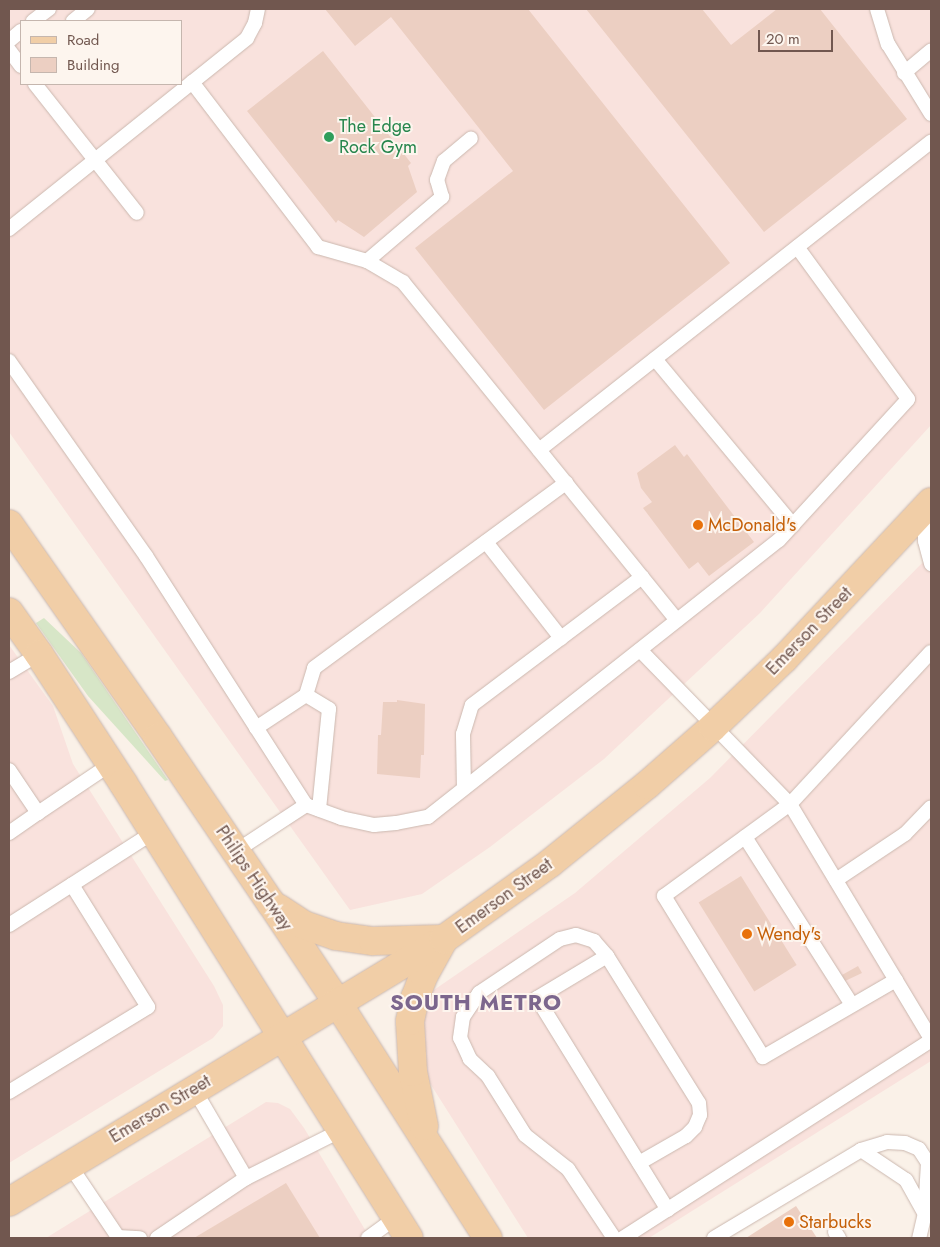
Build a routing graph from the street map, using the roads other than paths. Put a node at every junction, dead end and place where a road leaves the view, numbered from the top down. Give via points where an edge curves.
1 (49, 9) edge
2 (88, 9) edge
3 (258, 9) edge
4 (877, 9) edge
5 (34, 20) edge
6 (73, 20) edge
7 (20, 32) edge
8 (9, 41) edge
9 (9, 50) edge
10 (931, 50) edge
11 (20, 64) edge
12 (20, 66) edge
13 (904, 73) junction
14 (9, 74) edge
15 (192, 82) junction
16 (36, 85) edge
17 (931, 114) edge
18 (471, 138) dead end
19 (931, 142) edge
20 (95, 160) junction
21 (138, 213) dead end
22 (9, 229) edge
23 (797, 247) junction
24 (367, 260) junction
25 (655, 359) junction
26 (9, 361) edge
27 (539, 450) junction
28 (566, 483) junction
29 (928, 506) edge
30 (9, 524) edge
31 (793, 525) junction
32 (486, 542) junction
33 (931, 564) edge
34 (642, 577) junction
35 (9, 612) edge
36 (677, 620) junction
37 (561, 638) junction
38 (640, 650) junction
39 (931, 652) edge
40 (39, 654) junction
41 (9, 672) edge
42 (306, 695) junction
43 (713, 727) junction
44 (256, 728) junction
45 (111, 764) junction
46 (9, 770) edge
47 (464, 788) junction
48 (790, 804) junction
49 (312, 807) junction
50 (931, 807) edge
51 (38, 814) junction
52 (154, 832) junction
53 (9, 833) edge
54 (745, 837) junction
55 (236, 851) junction
56 (836, 880) junction
57 (72, 885) junction
58 (271, 904) junction
59 (9, 925) edge
60 (444, 939) junction
61 (607, 956) junction
62 (896, 980) junction
63 (337, 1002) junction
64 (852, 1005) junction
65 (283, 1036) junction
66 (931, 1039) edge
67 (194, 1089) junction
68 (9, 1092) edge
69 (342, 1130) junction
70 (429, 1147) junction
71 (860, 1150) junction
72 (638, 1163) junction
73 (69, 1164) junction
74 (246, 1178) junction
75 (9, 1202) edge
76 (668, 1210) junction
77 (925, 1213) junction
78 (403, 1228) edge
79 (140, 1238) edge
80 (157, 1238) edge
81 (368, 1238) edge
82 (488, 1238) edge
83 (614, 1238) edge
84 (624, 1238) edge
85 (714, 1238) edge
86 (919, 1238) edge

1 - 5 lane
2 - 6 lane
3 - 15 lane via 247,38
4 - 13 lane via 888,44
7 - 8 lane
9 - 11 lane
10 - 13 lane
12 - 14 lane
13 - 17 lane
15 - 20 lane
15 - 24 lane via 318,247
16 - 20 lane
18 - 24 lane via 444,162 437,180 442,196
19 - 23 lane
20 - 21 lane
20 - 22 lane
23 - 25 lane
23 - 31 lane via 908,399
24 - 27 lane via 403,282
25 - 27 lane
25 - 31 lane
26 - 44 lane via 114,508
27 - 28 lane
28 - 32 lane
28 - 34 lane
29 - 33 lane via 925,541
29 - 43 main road, Emerson Street via 784,659
30 - 55 main road, Philips Highway
31 - 36 lane via 779,540
32 - 37 lane
32 - 42 lane via 314,668
34 - 36 lane
34 - 37 lane
35 - 40 main road
36 - 38 lane
37 - 47 lane via 472,705 463,734
38 - 43 lane
38 - 47 lane
39 - 48 lane
40 - 41 lane
40 - 45 main road
42 - 44 lane
42 - 49 lane via 329,710
43 - 48 lane
43 - 60 main road, Emerson Street via 572,846
44 - 49 lane
45 - 51 lane
45 - 52 main road
46 - 51 lane
47 - 49 lane via 428,817 396,823 374,825
48 - 54 lane
48 - 56 lane
49 - 55 lane
50 - 56 lane via 905,834
51 - 53 lane
52 - 57 lane
52 - 65 main road
54 - 64 lane
54 - 64 lane via 664,896 763,1057
55 - 58 main road, Philips Highway
56 - 62 lane
57 - 59 lane
57 - 68 lane via 148,1008
58 - 60 main road via 304,924 336,936 373,941
58 - 63 main road, Philips Highway
60 - 63 main road, Emerson Street
60 - 70 main road via 424,975 410,1021 412,1072
61 - 72 lane via 699,1103 696,1127
61 - 72 lane via 537,998
61 - 83 lane via 594,941 576,935 560,939 479,993 463,1017 460,1038 470,1059 488,1076 525,1134 568,1169
62 - 64 lane
62 - 66 lane
63 - 65 main road, Emerson Street
63 - 70 main road, Philips Highway
65 - 67 main road, Emerson Street
65 - 69 main road
66 - 76 lane
67 - 73 main road, Emerson Street
67 - 74 lane
69 - 74 lane
69 - 78 main road
70 - 82 main road, Philips Highway
71 - 77 lane via 906,1180
71 - 77 lane via 887,1142 905,1143 919,1149 928,1163
71 - 85 lane
72 - 76 lane
73 - 75 main road, Emerson Street
73 - 79 lane via 118,1237
74 - 80 lane
76 - 84 lane
77 - 86 lane
78 - 81 lane

